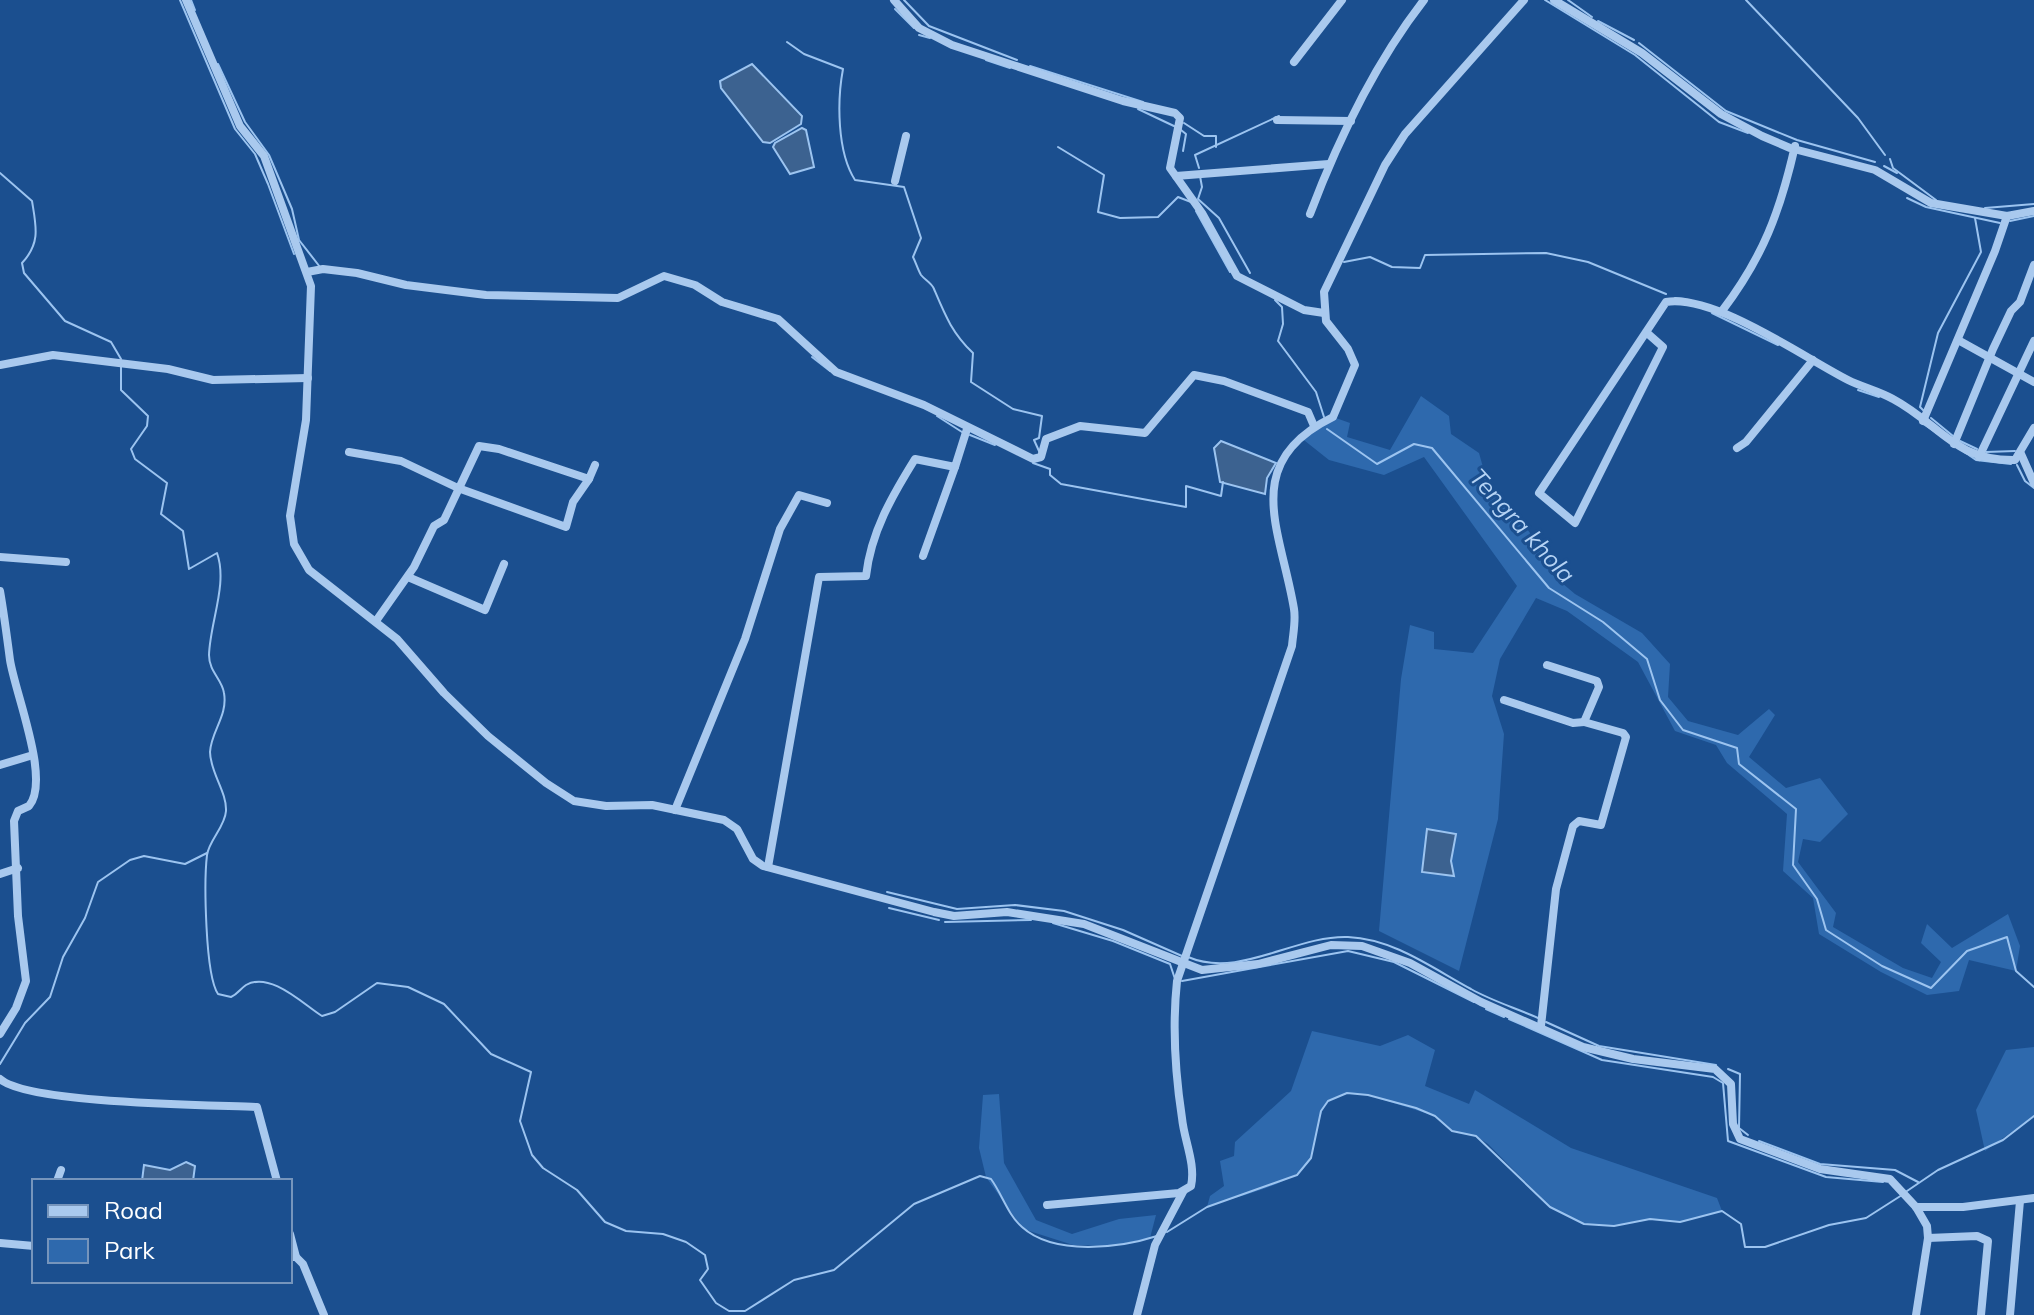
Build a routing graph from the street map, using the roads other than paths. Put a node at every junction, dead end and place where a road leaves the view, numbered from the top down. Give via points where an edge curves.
1 (186, 0) edge
2 (894, 0) edge
3 (1342, 0) edge
4 (1424, 0) edge
5 (1524, 0) edge
6 (1554, 0) edge
7 (1294, 62) dead end
8 (1277, 120) dead end
9 (1351, 121) junction
10 (906, 136) dead end
11 (1795, 146) junction
12 (1329, 164) junction
13 (1176, 176) junction
14 (895, 181) dead end
15 (2034, 211) edge
16 (1310, 214) dead end
17 (2007, 216) junction
18 (2034, 265) edge
19 (307, 272) junction
20 (1722, 311) junction
21 (1324, 313) junction
22 (1646, 332) junction
23 (1958, 340) junction
24 (2034, 341) edge
25 (1990, 357) junction
26 (1813, 360) junction
27 (0, 365) edge
28 (2020, 373) junction
29 (308, 378) junction
30 (2034, 382) edge
31 (1923, 421) junction
32 (1314, 426) junction
33 (2034, 428) edge
34 (967, 429) junction
35 (1954, 444) junction
36 (1737, 448) dead end
37 (349, 452) dead end
38 (2021, 454) junction
39 (1979, 457) junction
40 (595, 465) dead end
41 (955, 467) junction
42 (589, 479) junction
43 (2034, 483) edge
44 (458, 488) junction
45 (827, 503) dead end
46 (923, 556) dead end
47 (0, 557) edge
48 (66, 562) dead end
49 (504, 564) dead end
50 (408, 577) junction
51 (0, 591) edge
52 (376, 621) junction
53 (5, 659) edge
54 (1547, 665) dead end
55 (1504, 700) dead end
56 (1584, 722) junction
57 (33, 755) junction
58 (0, 765) edge
59 (675, 810) junction
60 (768, 867) junction
61 (18, 868) junction
62 (0, 874) edge
63 (1183, 965) junction
64 (1541, 1026) junction
65 (0, 1034) edge
66 (0, 1079) edge
67 (61, 1170) dead end
68 (58, 1179) edge
69 (276, 1179) edge
70 (1183, 1192) junction
71 (2034, 1198) edge
72 (2020, 1201) junction
73 (1914, 1203) junction
74 (1047, 1205) dead end
75 (1928, 1238) junction
76 (0, 1243) edge
77 (32, 1246) edge
78 (293, 1257) edge
79 (324, 1315) edge
80 (1137, 1315) edge
81 (1916, 1315) edge
82 (1981, 1315) edge
83 (2010, 1315) edge

1 - 19 street via 240,126 264,156
2 - 13 street via 919,28 952,45 1175,113 1180,118 1170,161
3 - 7 street
4 - 9 street
5 - 21 street via 1385,165 1324,292
6 - 11 street via 1654,61 1721,114
8 - 9 street
9 - 12 street
10 - 14 street
11 - 17 street via 1875,170 1931,203
11 - 20 street via 1767,240
12 - 13 street
12 - 16 street
13 - 21 street via 1237,276 1304,310
15 - 17 street
17 - 23 street
18 - 25 street
19 - 29 street
19 - 34 street via 357,273 486,295 618,298 664,276 778,319 836,372 924,405
20 - 22 street via 1683,299 1666,302
20 - 26 street
21 - 32 street via 1355,365 1333,417
22 - 22 street via 1539,493 1575,523 1663,347
23 - 25 street
23 - 31 street
24 - 28 street
25 - 28 street
25 - 35 street
26 - 31 street via 1894,399
26 - 36 street
27 - 29 street via 53,355 213,380
28 - 30 street
28 - 39 street
29 - 52 street via 290,516 294,544 315,576
31 - 35 street
32 - 34 street via 1308,412 1198,375 1190,376 1145,433 1069,428 1046,439 1037,459
32 - 63 street via 1284,453 1274,480 1278,542 1295,612 1292,646
33 - 38 street
34 - 41 street
35 - 39 street
37 - 44 street via 401,461
38 - 39 street via 2015,460
38 - 43 street
40 - 42 street
41 - 46 street
41 - 60 street via 915,459 869,548 866,576 819,577
42 - 44 street via 479,446
42 - 44 street via 573,502 566,527
44 - 50 street
45 - 59 street via 799,495 780,529 745,639
47 - 48 street
49 - 50 street via 485,610
50 - 52 street
51 - 53 street
52 - 59 street via 516,761 574,801
53 - 57 street
54 - 56 street via 1597,681
55 - 56 street
56 - 64 street via 1626,737 1601,825 1579,821 1573,826 1556,889
57 - 58 street
57 - 61 street via 33,802 14,817
59 - 60 street via 724,820 737,829 753,859
60 - 63 street via 954,916 1007,912 1084,924
61 - 62 street
61 - 65 street via 26,981
63 - 64 street via 1202,970 1258,964 1331,945 1362,946 1410,963 1481,1002
63 - 70 street via 1174,1028 1192,1175 1191,1186
64 - 73 street via 1612,1055 1715,1069 1731,1084 1733,1124 1740,1139 1820,1169 1877,1175 1900,1187
66 - 69 street via 23,1091 257,1107
67 - 68 street
70 - 74 street
70 - 80 street via 1155,1245
71 - 72 street
72 - 73 street via 1963,1207
72 - 83 street
73 - 75 street
75 - 81 street
75 - 82 street via 1977,1236 1988,1241
76 - 77 street
78 - 79 street via 303,1264

